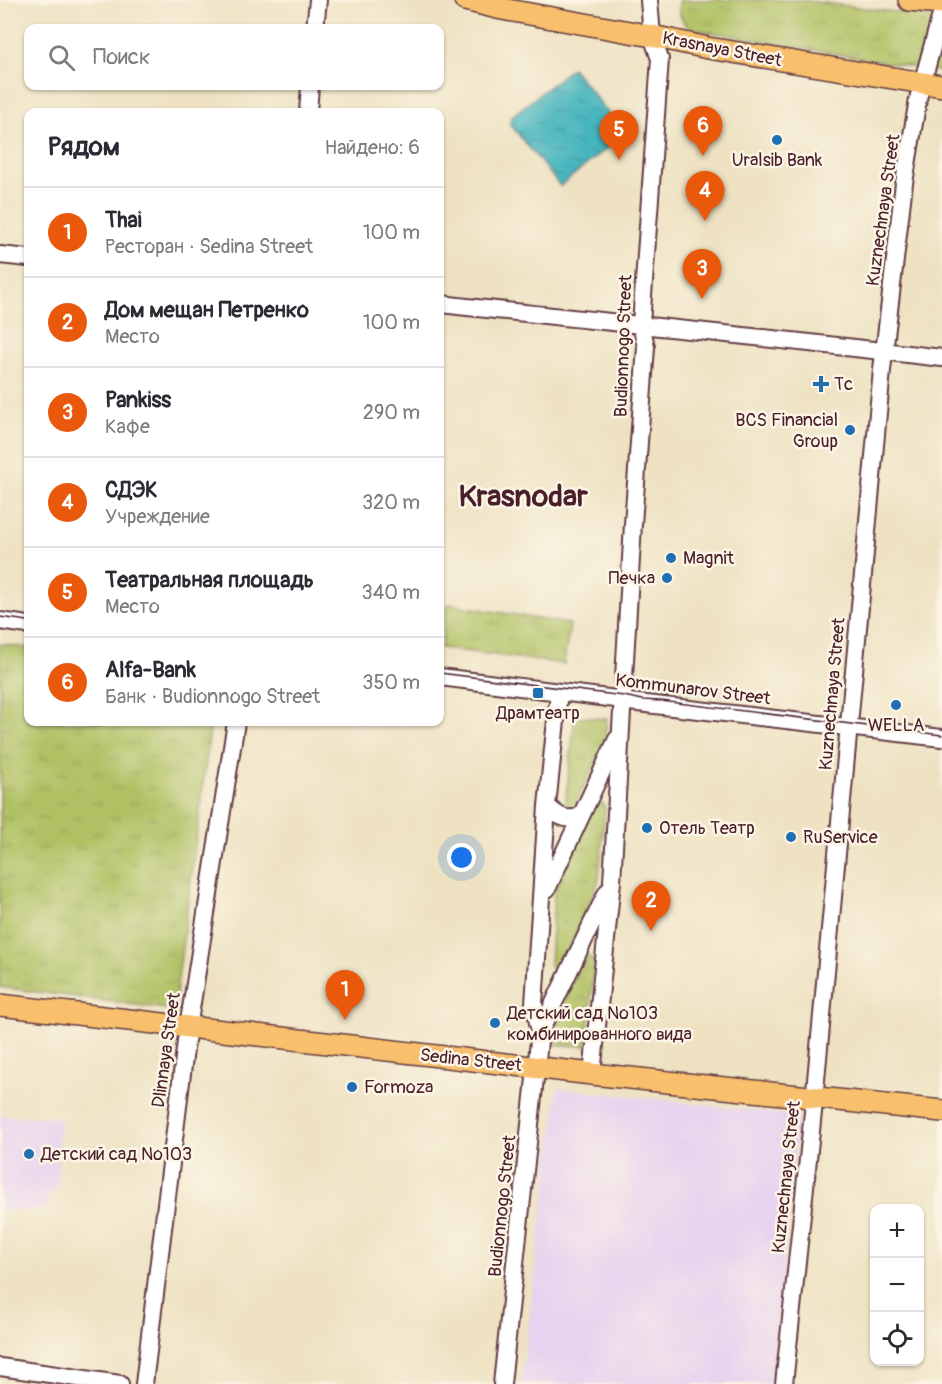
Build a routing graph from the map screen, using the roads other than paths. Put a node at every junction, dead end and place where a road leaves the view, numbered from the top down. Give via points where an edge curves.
1 (318, 0) edge
2 (465, 0) edge
3 (649, 0) edge
4 (909, 0) edge
5 (942, 3) edge
6 (503, 5) edge
7 (942, 11) edge
8 (315, 24) edge
9 (652, 36) junction
10 (933, 84) edge
11 (310, 90) edge
12 (308, 108) edge
13 (0, 255) edge
14 (24, 258) edge
15 (444, 304) edge
16 (640, 324) junction
17 (884, 351) junction
18 (942, 358) edge
19 (0, 621) edge
20 (24, 624) edge
21 (444, 678) edge
22 (560, 692) junction
23 (624, 700) junction
24 (235, 726) edge
25 (848, 728) junction
26 (622, 730) junction
27 (942, 738) edge
28 (547, 806) junction
29 (580, 816) junction
30 (612, 882) junction
31 (541, 901) junction
32 (0, 1005) edge
33 (188, 1028) junction
34 (540, 1032) junction
35 (537, 1067) junction
36 (592, 1074) junction
37 (814, 1098) junction
38 (942, 1111) edge
39 (0, 1367) edge
40 (120, 1384) edge
41 (144, 1384) edge
42 (502, 1384) edge
43 (784, 1384) edge

1 - 8 street
2 - 6 main road, Krasnaya Street
3 - 9 street, Budionnogo Street
4 - 5 main road
6 - 9 main road, Krasnaya Street
7 - 10 street, Kuznechnaya Street
9 - 10 main road, Krasnaya Street
9 - 16 street, Budionnogo Street via 660,58
10 - 17 street, Kuznechnaya Street via 918,99
11 - 12 street
13 - 14 street
15 - 16 street
16 - 17 street
16 - 23 street, Budionnogo Street via 646,346
17 - 18 street
17 - 25 street, Kuznechnaya Street
19 - 20 street
21 - 22 street, Kommunarov Street
22 - 23 street, Kommunarov Street
22 - 28 street, Budionnogo Street
23 - 25 street, Kommunarov Street
23 - 26 street, Budionnogo Street
24 - 33 street, Dlinnaya Street
25 - 27 street, Kommunarov Street
25 - 37 street, Kuznechnaya Street
26 - 29 street, Budionnogo Street
26 - 30 street, Budionnogo Street
28 - 29 street via 563,818
28 - 31 street, Budionnogo Street
29 - 31 street, Budionnogo Street
30 - 34 street, Budionnogo Street
30 - 36 street, Budionnogo Street
31 - 34 street, Budionnogo Street via 534,1004
32 - 33 main road, Sedina Street
33 - 35 main road, Sedina Street
33 - 41 street, Dlinnaya Street
34 - 35 street, Budionnogo Street
35 - 36 main road, Sedina Street
35 - 42 street, Budionnogo Street
36 - 37 main road, Sedina Street
37 - 38 main road, Sedina Street
37 - 43 street, Kuznechnaya Street
39 - 40 street

